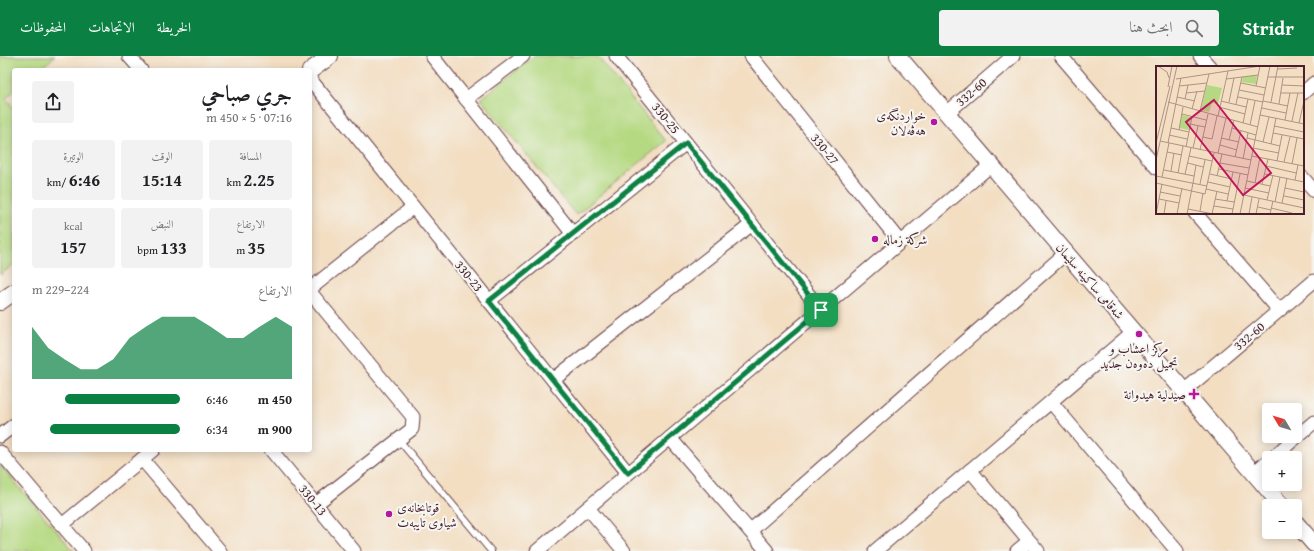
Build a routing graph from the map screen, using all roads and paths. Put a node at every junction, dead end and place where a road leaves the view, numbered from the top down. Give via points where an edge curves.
1 (129, 56) edge
2 (330, 56) edge
3 (432, 56) edge
4 (523, 56) edge
5 (616, 56) edge
6 (751, 56) edge
7 (898, 56) edge
8 (1014, 56) edge
9 (1061, 56) edge
10 (1200, 56) edge
11 (1209, 66) edge
12 (139, 68) edge
13 (312, 70) edge
14 (312, 81) edge
15 (1314, 83) edge
16 (1304, 92) edge
17 (466, 99) junction
18 (947, 113) junction
19 (686, 143) junction
20 (991, 165) junction
21 (1156, 167) edge
22 (1304, 179) edge
23 (1314, 191) edge
24 (413, 207) junction
25 (1196, 214) edge
26 (752, 224) junction
27 (573, 234) junction
28 (900, 242) junction
29 (1066, 253) junction
30 (1314, 281) edge
31 (312, 289) edge
32 (12, 293) edge
33 (312, 293) edge
34 (489, 301) junction
35 (0, 302) edge
36 (821, 310) junction
37 (1279, 310) junction
38 (1133, 332) junction
39 (552, 380) junction
40 (1184, 391) junction
41 (1051, 402) junction
42 (1314, 422) edge
43 (12, 427) edge
44 (0, 436) edge
45 (670, 438) junction
46 (399, 440) junction
47 (1280, 451) edge
48 (0, 452) edge
49 (151, 452) edge
50 (273, 452) edge
51 (142, 459) junction
52 (1262, 467) edge
53 (970, 470) junction
54 (628, 473) junction
55 (1254, 474) junction
56 (1276, 499) edge
57 (316, 504) junction
58 (588, 508) junction
59 (62, 525) junction
60 (1302, 530) edge
61 (750, 531) junction
62 (1029, 541) junction
63 (1314, 544) edge
64 (84, 551) edge
65 (220, 551) edge
66 (354, 551) edge
67 (490, 551) edge
68 (537, 551) edge
69 (624, 551) edge
70 (767, 551) edge
71 (875, 551) edge
72 (1017, 551) edge
73 (1038, 551) edge
74 (1177, 551) edge

1 - 12 street
2 - 13 street
3 - 17 street
4 - 17 street
5 - 19 street, 330-25
6 - 28 street, 330-27
7 - 18 street, شەقامی ساکینە سلێمان
8 - 18 street, 332-60
9 - 21 street
10 - 11 street
14 - 24 street, 330-23
15 - 16 street
17 - 27 street
18 - 20 street, شەقامی ساکینە سلێمان
19 - 26 street, 330-25
19 - 27 street
20 - 28 street
20 - 29 street, شەقامی ساکینە سلێمان
22 - 23 street
24 - 31 street
24 - 34 street, 330-23
25 - 37 street
26 - 36 street, 330-25
26 - 39 street
27 - 34 street
28 - 36 street
29 - 38 street, شەقامی ساکینە سلێمان
29 - 61 street
30 - 37 street, 332-60
32 - 35 street
33 - 46 street via 413,417 412,429
34 - 39 street, 330-23
36 - 45 street
37 - 40 street, 332-60
38 - 40 street, شەقامی ساکینە سلێمان
38 - 41 street
39 - 54 street, 330-23
40 - 55 street, شەقامی ساکینە سلێمان
41 - 53 street
41 - 74 street
42 - 47 street
43 - 44 street
45 - 54 street
45 - 61 street
46 - 57 street
46 - 67 lane
48 - 59 street
49 - 51 street
50 - 57 street, 330-13
51 - 59 street
51 - 65 street
52 - 55 street
53 - 62 street
53 - 71 street
54 - 58 street
55 - 56 street, شەقامی ساکینە سلێمان
57 - 66 street, 330-13
58 - 68 street
58 - 69 street
59 - 64 street
60 - 63 street
61 - 70 street
62 - 72 street
62 - 73 street

